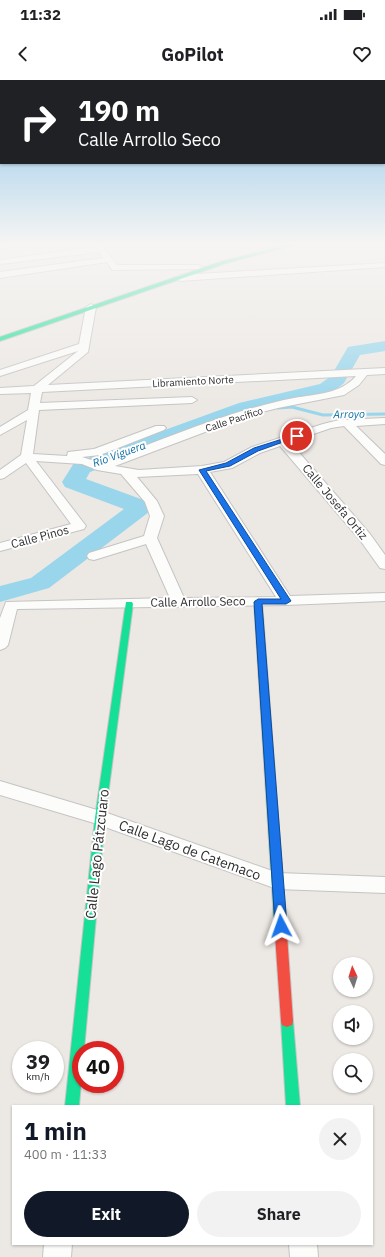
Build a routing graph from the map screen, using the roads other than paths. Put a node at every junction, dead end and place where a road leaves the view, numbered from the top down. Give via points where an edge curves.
1 (116, 299) edge
2 (91, 307) junction
3 (0, 339) edge
4 (84, 346) junction
5 (385, 371) edge
6 (364, 372) junction
7 (0, 373) edge
8 (37, 389) junction
9 (0, 391) edge
10 (192, 400) dead end
11 (34, 409) junction
12 (385, 421) edge
13 (347, 423) junction
14 (160, 428) dead end
15 (0, 432) edge
16 (282, 441) junction
17 (27, 457) junction
18 (44, 458) junction
19 (385, 461) edge
20 (101, 467) junction
21 (202, 470) junction
22 (125, 471) junction
23 (0, 475) edge
24 (150, 538) junction
25 (0, 547) edge
26 (94, 556) dead end
27 (385, 565) edge
28 (385, 597) edge
29 (286, 601) junction
30 (258, 602) junction
31 (179, 603) junction
32 (129, 604) junction
33 (0, 645) edge
34 (0, 788) edge
35 (100, 818) junction
36 (277, 881) junction
37 (385, 885) edge
38 (72, 1105) edge
39 (293, 1105) edge
40 (58, 1245) edge
41 (303, 1245) edge
42 (57, 1257) edge
43 (304, 1257) edge

1 - 2 street
2 - 3 street
2 - 4 street
4 - 7 street
4 - 8 street via 83,352
5 - 6 street, Libramiento Norte
6 - 8 street, Libramiento Norte
6 - 20 street, Calle Pacífico via 355,383 340,393 246,413
8 - 9 street, Libramiento Norte
8 - 11 street
10 - 11 street
11 - 15 street
11 - 17 street
12 - 13 street
13 - 16 street via 327,426
13 - 19 street
14 - 18 street via 96,452
16 - 21 street via 256,450 228,465
16 - 27 street, Calle Josefa Ortiz via 365,537
17 - 18 street
17 - 23 street
17 - 25 street, Calle Pinos via 79,526
18 - 20 street via 84,461
20 - 22 street
21 - 22 street via 139,474
21 - 29 street
22 - 24 street via 151,501 157,516
24 - 26 street
24 - 31 street
28 - 29 street, Calle Arrollo Seco
29 - 30 street, Calle Arrollo Seco
30 - 31 street, Calle Arrollo Seco
30 - 36 street
31 - 32 street, Calle Arrollo Seco
32 - 33 street, Calle Arrollo Seco via 11,606
32 - 35 street, Calle Lago Pátzcuaro
34 - 35 street, Calle Lago de Catemaco
35 - 36 street, Calle Lago de Catemaco
35 - 38 street, Calle Lago Pátzcuaro
36 - 37 street, Calle Lago de Catemaco
36 - 39 street
40 - 42 street
41 - 43 street

